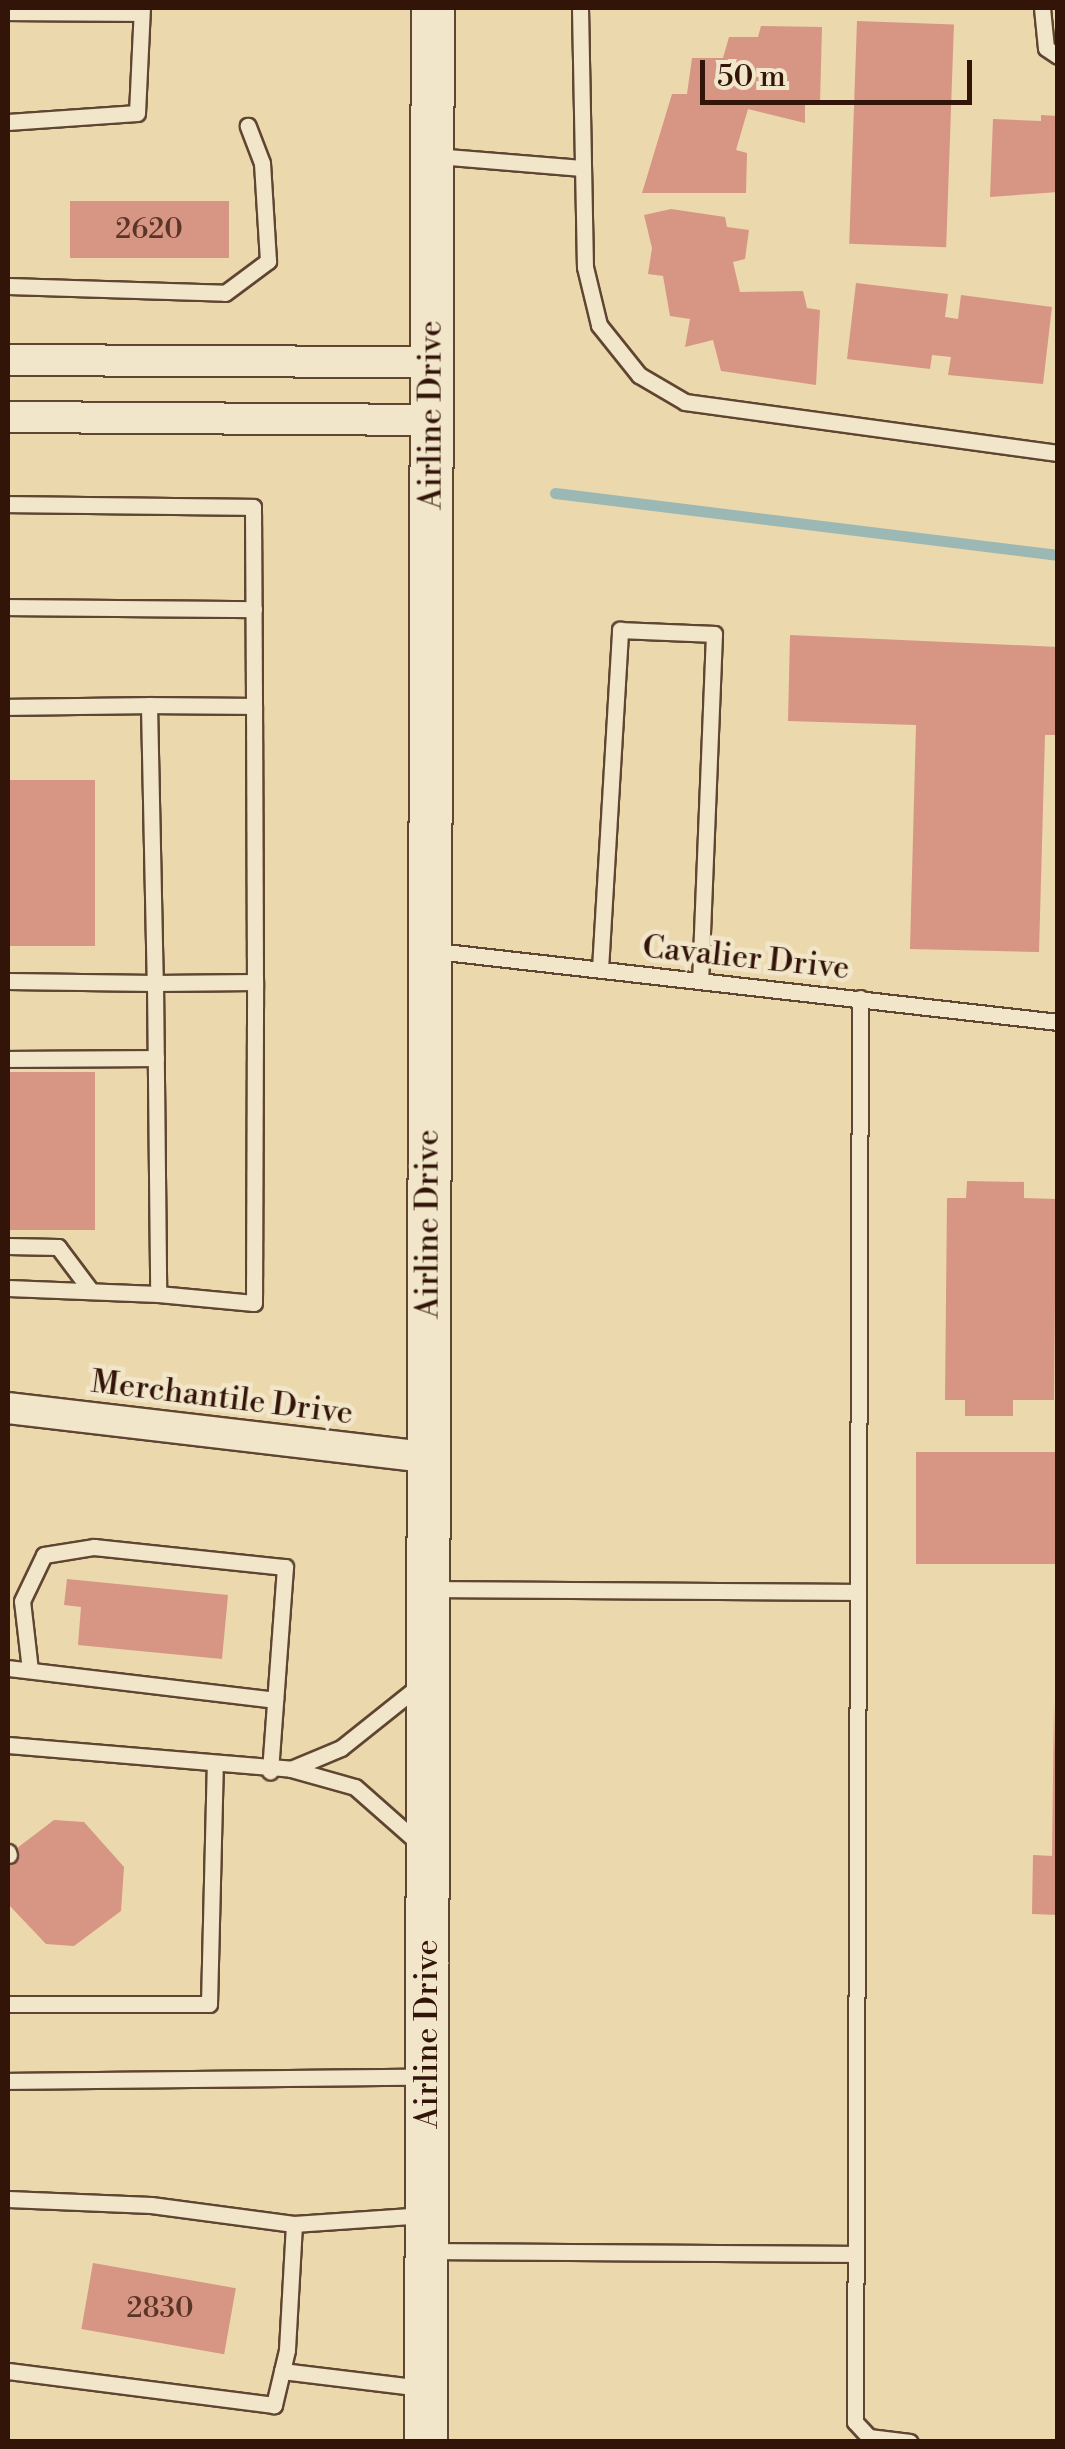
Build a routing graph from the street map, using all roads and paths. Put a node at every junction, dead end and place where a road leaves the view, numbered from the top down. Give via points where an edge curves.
1 (434, 8) edge
2 (580, 8) edge
3 (1042, 8) edge
4 (142, 10) edge
5 (8, 12) edge
6 (1058, 56) edge
7 (8, 122) edge
8 (248, 126) dead end
9 (433, 156) junction
10 (581, 168) junction
11 (8, 286) edge
12 (8, 360) edge
13 (432, 362) junction
14 (8, 417) edge
15 (431, 420) junction
16 (1058, 453) edge
17 (8, 504) edge
18 (8, 607) edge
19 (254, 609) junction
20 (149, 705) junction
21 (254, 706) junction
22 (8, 707) edge
23 (429, 950) junction
24 (600, 969) junction
25 (700, 981) junction
26 (8, 982) edge
27 (156, 982) junction
28 (255, 982) junction
29 (860, 998) junction
30 (1058, 1022) edge
31 (8, 1058) edge
32 (156, 1058) junction
33 (8, 1246) edge
34 (8, 1288) edge
35 (91, 1291) junction
36 (158, 1294) junction
37 (8, 1408) edge
38 (428, 1457) junction
39 (429, 1588) junction
40 (858, 1592) junction
41 (8, 1668) edge
42 (30, 1670) junction
43 (427, 1679) junction
44 (275, 1700) junction
45 (8, 1744) edge
46 (214, 1766) junction
47 (291, 1769) junction
48 (270, 1771) junction
49 (427, 1851) junction
50 (8, 2004) edge
51 (427, 2077) junction
52 (8, 2081) edge
53 (8, 2199) edge
54 (294, 2224) junction
55 (427, 2233) junction
56 (856, 2254) junction
57 (8, 2371) edge
58 (282, 2371) junction
59 (426, 2388) junction
60 (426, 2442) edge
61 (910, 2442) edge

1 - 9 main road, Airline Drive
2 - 10 lane
3 - 6 lane via 1046,48
4 - 5 lane
4 - 7 lane via 137,113
8 - 11 lane via 262,163 268,262 224,293
9 - 10 lane
9 - 13 main road, Airline Drive
10 - 16 lane via 585,268 599,325 639,374 685,402
12 - 13 street
13 - 15 main road, Airline Drive
14 - 15 street
15 - 23 main road, Airline Drive
17 - 19 lane via 253,508
18 - 19 lane
19 - 21 lane
20 - 21 lane
20 - 22 lane
20 - 27 lane
21 - 28 lane
23 - 24 lane, Cavalier Drive
23 - 38 main road, Airline Drive
24 - 25 lane, Cavalier Drive
24 - 25 lane via 620,630 714,634
25 - 29 lane, Cavalier Drive
26 - 27 lane
27 - 28 lane
27 - 32 lane
28 - 36 lane via 254,1303
29 - 30 lane, Cavalier Drive
29 - 40 lane
31 - 32 lane
32 - 36 lane
33 - 35 lane via 58,1247
34 - 35 lane
35 - 36 lane
37 - 38 street, Merchantile Drive
38 - 39 main road, Airline Drive
39 - 40 lane
39 - 43 main road, Airline Drive
40 - 56 lane
41 - 42 lane
42 - 44 lane
42 - 44 lane via 22,1601 44,1555 94,1547 285,1567
43 - 47 lane via 340,1748
43 - 49 main road, Airline Drive
44 - 48 lane
45 - 46 lane
46 - 48 lane
46 - 50 lane via 208,2004
47 - 48 lane
47 - 49 lane via 355,1787
49 - 51 main road, Airline Drive
51 - 52 lane
51 - 55 main road, Airline Drive
53 - 54 lane via 151,2206
54 - 55 lane
54 - 58 lane
55 - 56 lane
55 - 59 main road, Airline Drive
56 - 61 lane via 856,2422 868,2437
57 - 58 lane via 274,2405
58 - 59 lane
59 - 60 main road, Airline Drive

